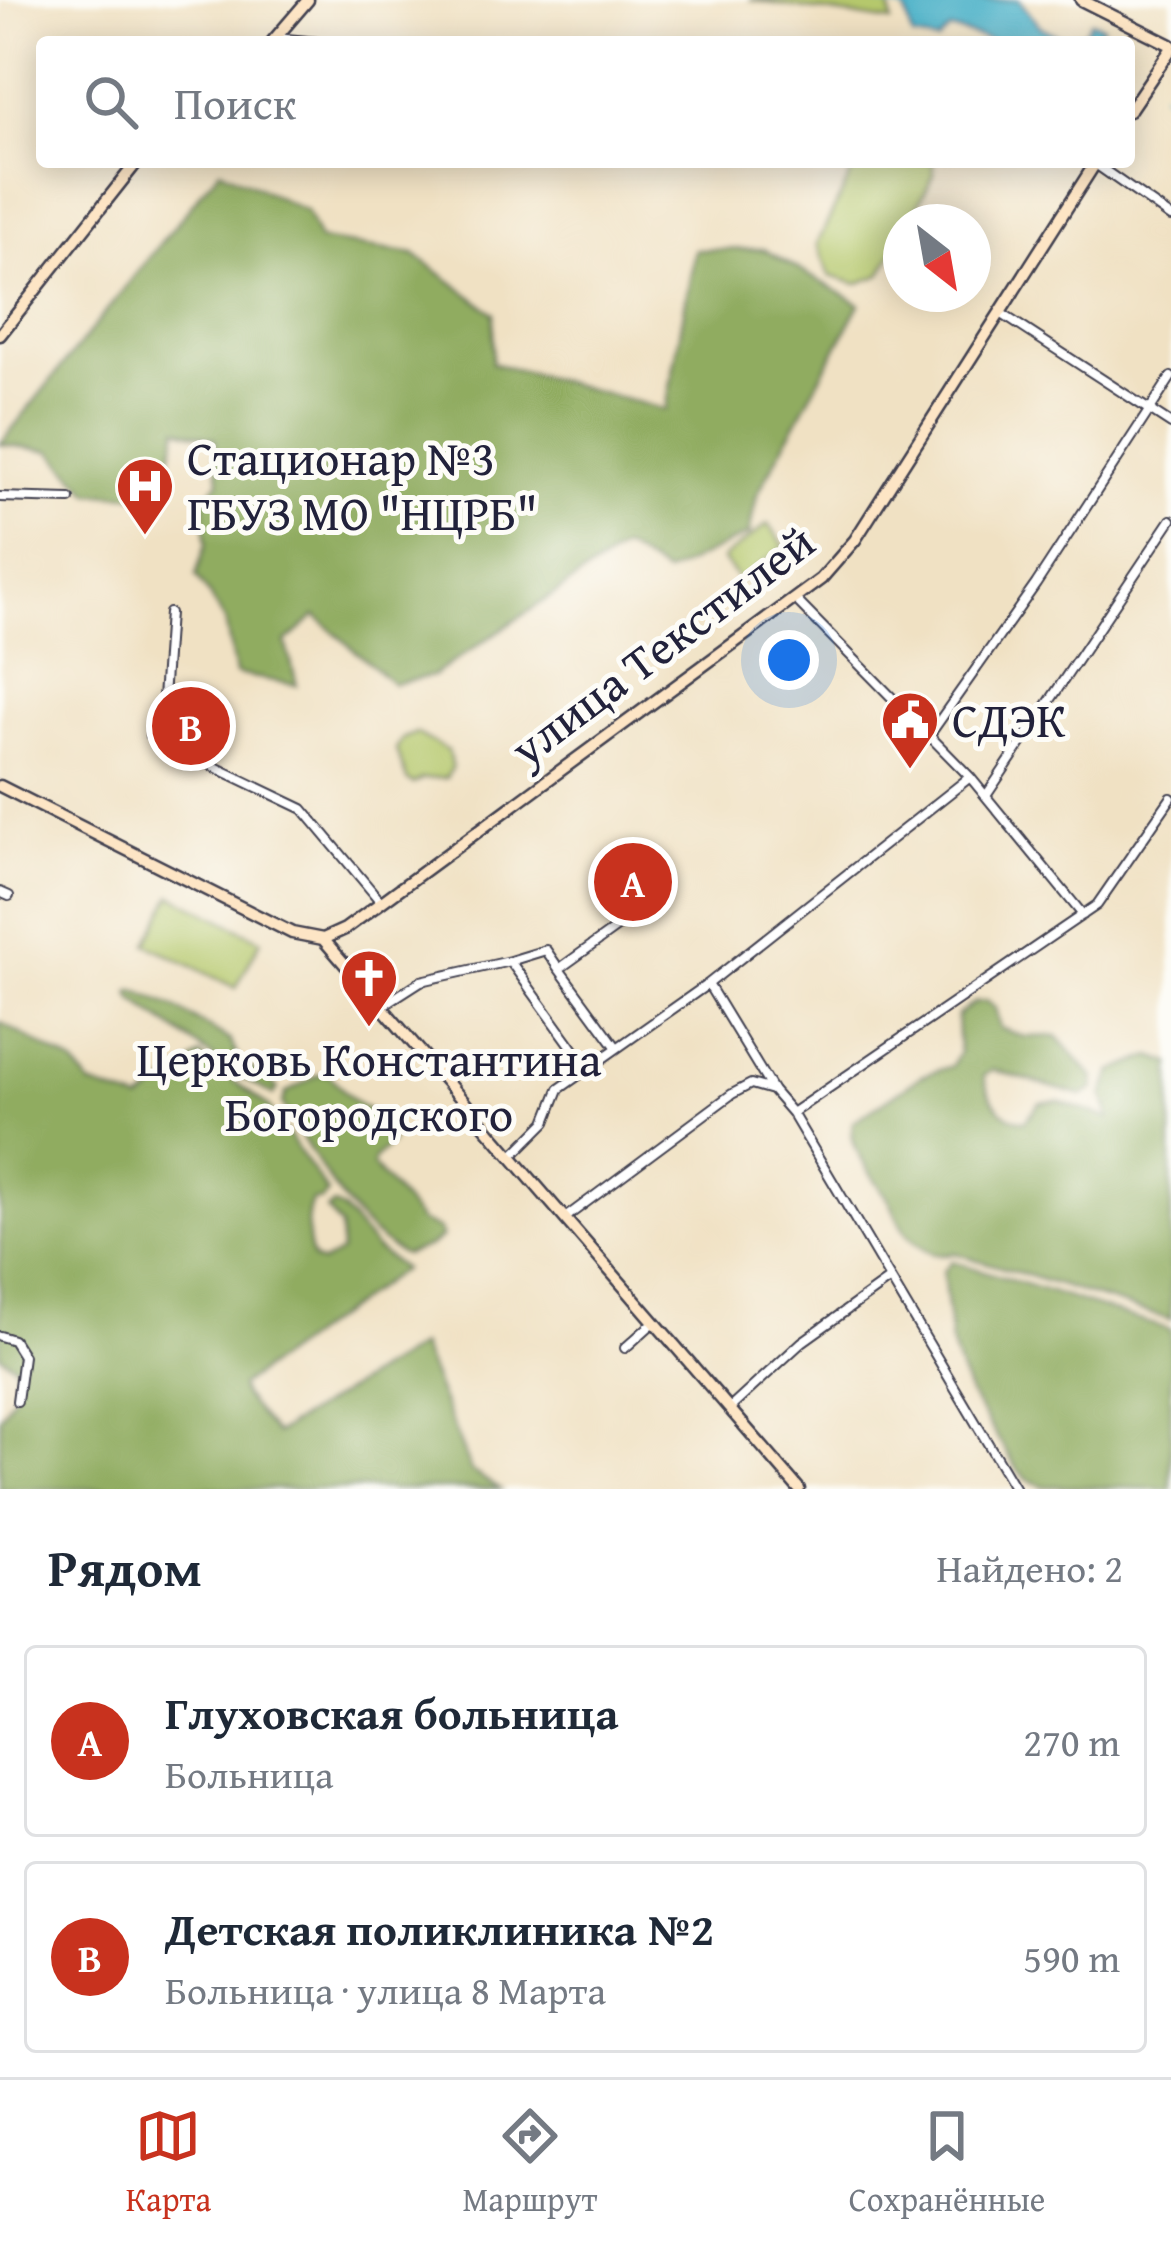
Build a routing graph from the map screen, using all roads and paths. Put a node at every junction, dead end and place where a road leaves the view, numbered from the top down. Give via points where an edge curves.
1 (308, 0) edge
2 (1081, 0) edge
3 (277, 36) edge
4 (1171, 47) edge
5 (1135, 102) edge
6 (132, 168) edge
7 (1091, 168) edge
8 (1103, 168) edge
9 (1171, 217) edge
10 (1002, 314) junction
11 (0, 335) edge
12 (1171, 376) edge
13 (1149, 410) junction
14 (1171, 424) edge
15 (0, 497) edge
16 (70, 499) dead end
17 (1171, 520) edge
18 (796, 600) junction
19 (169, 614) dead end
20 (928, 736) junction
21 (970, 777) junction
22 (0, 785) edge
23 (986, 796) junction
24 (1171, 798) edge
25 (659, 897) dead end
26 (381, 902) junction
27 (1083, 915) junction
28 (323, 939) junction
29 (510, 962) junction
30 (559, 969) junction
31 (708, 984) junction
32 (382, 1006) junction
33 (617, 1048) junction
34 (588, 1069) junction
35 (773, 1091) junction
36 (792, 1113) junction
37 (512, 1156) junction
38 (565, 1217) junction
39 (890, 1280) junction
40 (655, 1321) junction
41 (0, 1336) edge
42 (625, 1348) dead end
43 (17, 1401) dead end
44 (730, 1408) junction
45 (799, 1489) edge
46 (1015, 1489) edge

1 - 3 street
2 - 4 street
4 - 5 street
6 - 11 street
7 - 10 street, улица Текстилей
8 - 9 street
10 - 13 street
10 - 18 street, улица Текстилей via 855,540
12 - 13 street
13 - 14 street
13 - 20 street
15 - 16 street
17 - 23 street
18 - 20 street
18 - 26 street, улица Текстилей
19 - 26 street via 163,698 150,736 303,809
20 - 21 street
21 - 23 street
21 - 31 street
22 - 28 street via 292,933
23 - 27 street
24 - 27 street
25 - 30 street
26 - 28 street, улица Текстилей
27 - 36 street
28 - 32 street
29 - 30 street via 546,950
29 - 32 street via 421,981
29 - 34 street
30 - 33 street
31 - 33 street
31 - 35 street
32 - 37 street
33 - 34 street
34 - 37 street via 559,1089 547,1122
35 - 36 street
35 - 38 street via 751,1084 732,1094
36 - 39 street
37 - 38 street
38 - 40 street
39 - 44 street via 802,1342
39 - 46 street
40 - 42 street
40 - 44 street
41 - 43 street via 23,1356
44 - 45 street

